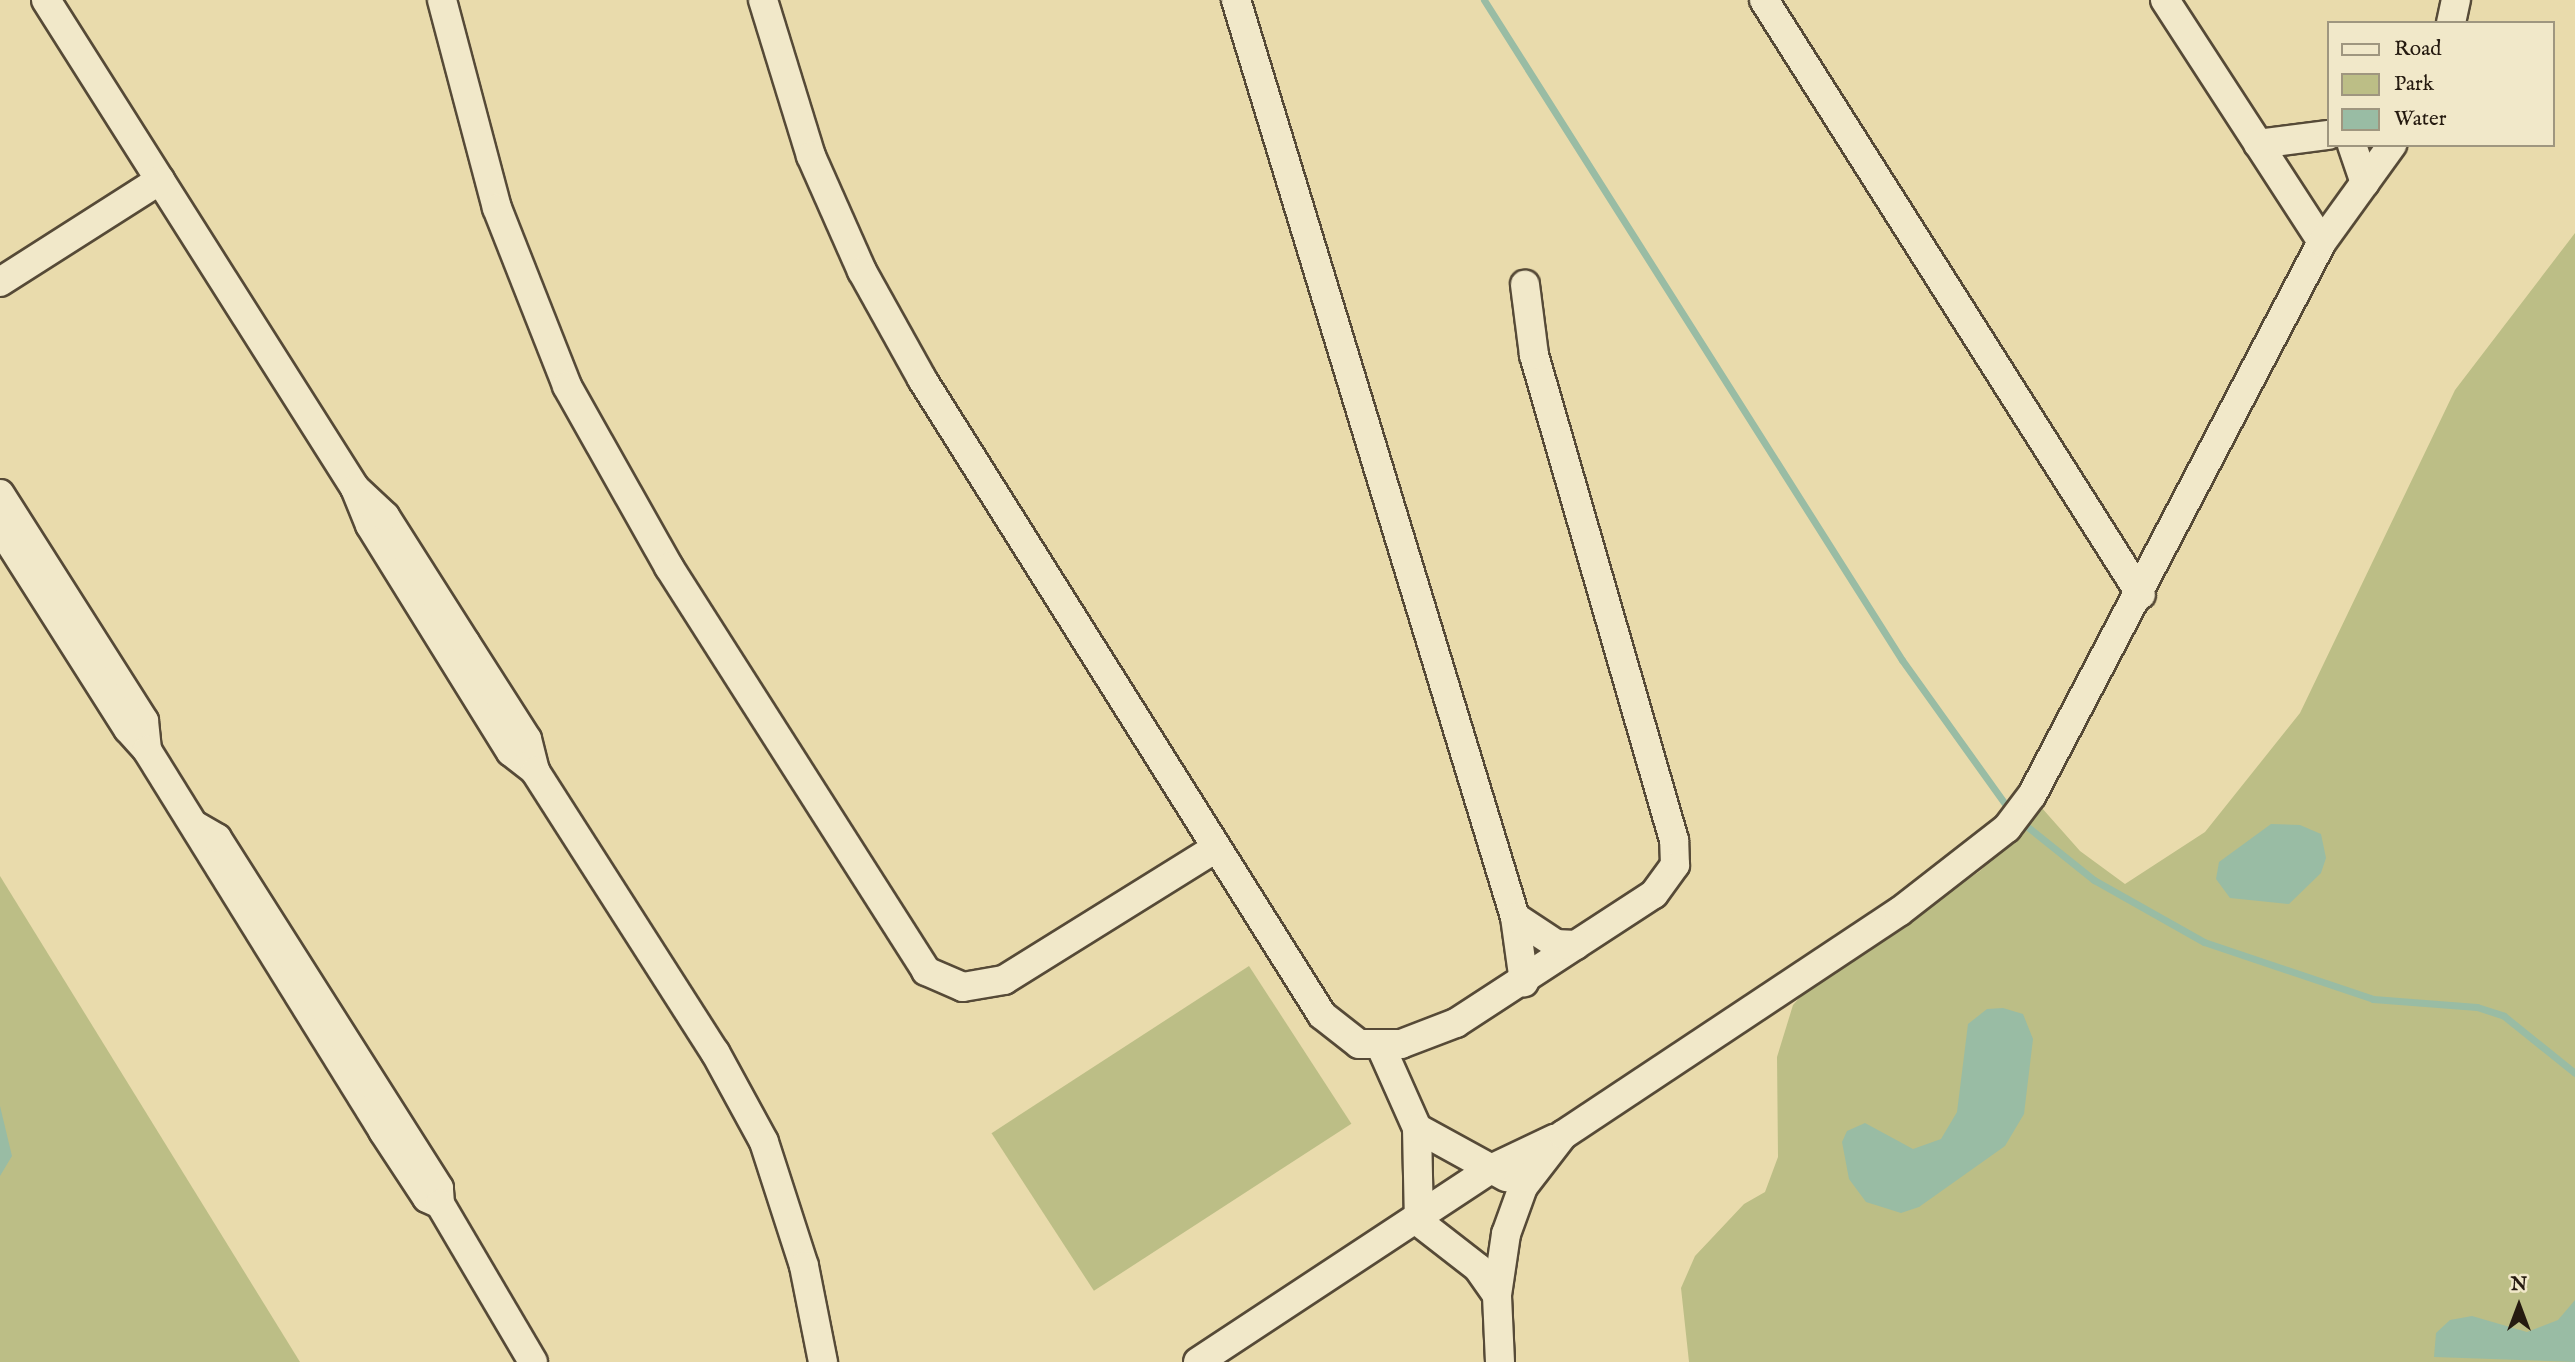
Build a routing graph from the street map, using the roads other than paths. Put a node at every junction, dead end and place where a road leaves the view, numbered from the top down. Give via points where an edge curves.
1 (46, 0) edge
2 (442, 0) edge
3 (763, 0) edge
4 (1236, 0) edge
5 (2165, 0) edge
6 (2456, 0) edge
7 (1771, 3) edge
8 (2451, 21) edge
9 (2326, 135) edge
10 (2258, 144) junction
11 (2353, 147) edge
12 (2391, 147) edge
13 (160, 180) junction
14 (2365, 183) junction
15 (2322, 242) junction
16 (0, 282) edge
17 (1525, 285) dead end
18 (0, 494) edge
19 (0, 527) edge
20 (30, 558) junction
21 (2141, 595) junction
22 (1216, 848) junction
23 (1515, 917) junction
24 (1576, 945) junction
25 (1524, 982) junction
26 (1381, 1047) junction
27 (1417, 1128) junction
28 (1563, 1135) junction
29 (1491, 1169) junction
30 (1523, 1187) junction
31 (1419, 1222) junction
32 (493, 1286) junction
33 (1497, 1295) junction
34 (533, 1362) edge
35 (550, 1362) edge
36 (823, 1362) edge
37 (1198, 1362) edge
38 (1500, 1362) edge

1 - 13 street
2 - 22 street via 497,208 567,386 668,567 926,971 963,987 1004,980
3 - 22 street via 811,156 892,328
4 - 23 street
5 - 10 street
6 - 8 street
7 - 21 street
9 - 10 street
10 - 15 street
11 - 14 street
12 - 14 street
13 - 16 street
13 - 36 street via 355,488 385,516 511,752 535,771 715,1052 764,1142 797,1240
14 - 15 street
15 - 21 street
17 - 24 street via 1534,355 1676,857 1672,875 1654,894
18 - 20 street
19 - 20 street
20 - 32 street via 196,827 348,1060 439,1188 440,1204
21 - 28 street via 2032,795 2007,828 1899,912
22 - 26 street via 1322,1015 1340,1034
23 - 24 street via 1548,941
23 - 25 street
24 - 25 street
25 - 26 street via 1439,1031
26 - 27 street
27 - 29 street
27 - 31 street
28 - 29 street
28 - 30 street
29 - 30 street
29 - 31 street
30 - 33 street via 1506,1234
31 - 33 street via 1478,1268
31 - 37 street
32 - 34 street
32 - 35 street via 510,1298
33 - 38 street

